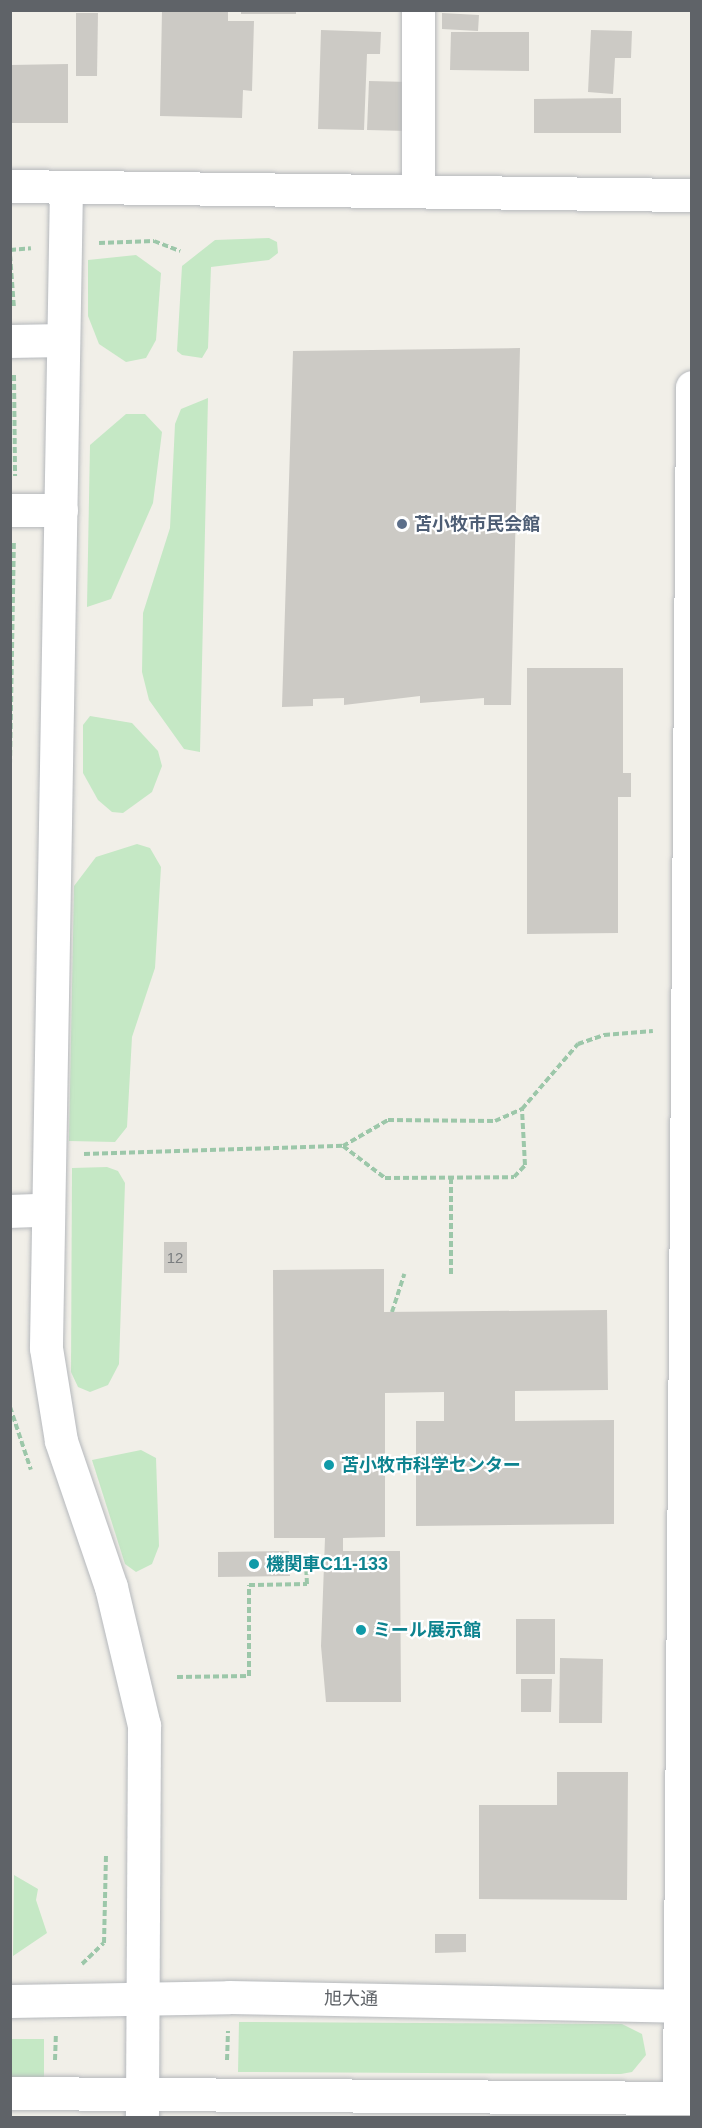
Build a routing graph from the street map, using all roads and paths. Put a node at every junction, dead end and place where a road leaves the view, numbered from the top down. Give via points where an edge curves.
1 (418, 10) edge
2 (10, 186) edge
3 (66, 187) junction
4 (418, 191) junction
5 (692, 195) edge
6 (10, 340) edge
7 (63, 340) junction
8 (692, 387) edge
9 (10, 510) edge
10 (61, 510) junction
11 (687, 1028) junction
12 (522, 1109) junction
13 (343, 1146) junction
14 (49, 1154) junction
15 (451, 1178) junction
16 (10, 1210) edge
17 (48, 1210) junction
18 (404, 1274) dead end
19 (451, 1274) dead end
20 (392, 1312) dead end
21 (10, 1407) edge
22 (33, 1476) dead end
23 (326, 1563) dead end
24 (687, 1641) edge
25 (177, 1677) dead end
26 (106, 1849) dead end
27 (229, 1996) junction
28 (143, 1999) junction
29 (10, 2001) edge
30 (56, 2001) junction
31 (686, 2006) edge
32 (55, 2092) junction
33 (10, 2093) edge
34 (226, 2093) junction
35 (685, 2098) edge
36 (142, 2105) edge
37 (456, 2106) edge

1 - 4 street
2 - 3 street
3 - 4 street
3 - 7 street
4 - 5 street
6 - 7 street
7 - 10 street
8 - 11 street
9 - 10 street
10 - 14 street
11 - 12 path via 604,1035 578,1044
11 - 24 street
12 - 13 path via 495,1121 388,1120
12 - 15 path via 525,1165 514,1177
13 - 14 path
13 - 15 path via 385,1178
14 - 17 street
15 - 19 path
16 - 17 street
17 - 28 street via 46,1348 61,1441 111,1587 144,1725
18 - 20 path
21 - 22 path
23 - 25 path via 306,1563 307,1584 249,1585 249,1676
24 - 31 street
26 - 30 path via 104,1943 77,1967 57,1970
27 - 28 street, 旭大通
27 - 31 street, 旭大通
27 - 34 path
28 - 30 street, 旭大通
28 - 36 street
29 - 30 street, 旭大通
30 - 32 path
31 - 35 street
32 - 33 street
32 - 36 street
34 - 36 street
34 - 37 street
35 - 37 street

